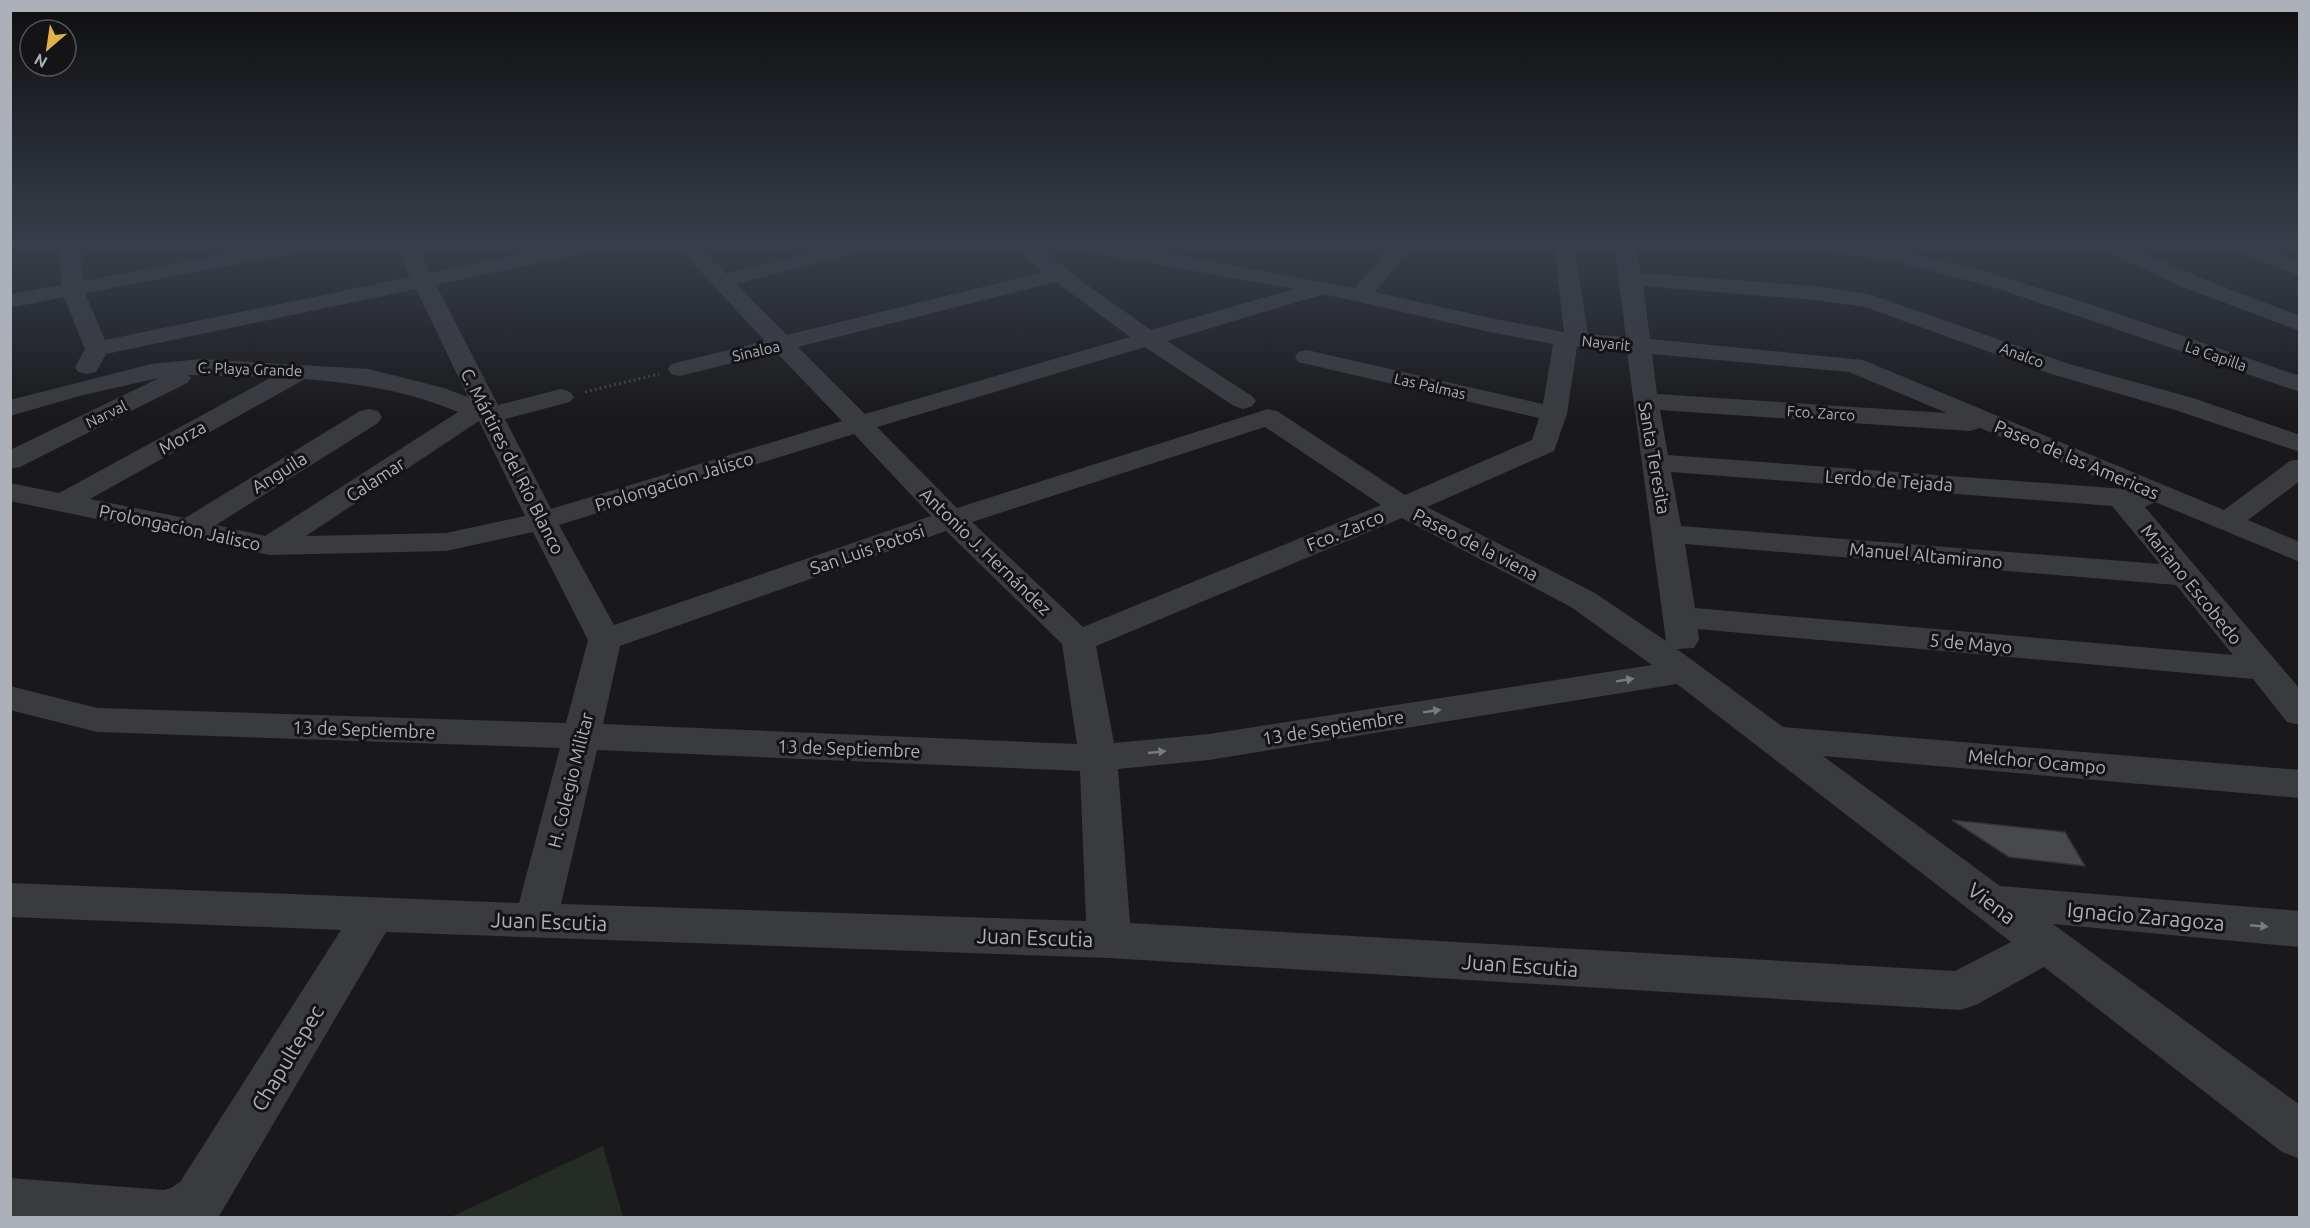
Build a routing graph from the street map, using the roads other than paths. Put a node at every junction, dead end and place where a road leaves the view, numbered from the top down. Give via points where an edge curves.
1 (77, 301) edge
2 (323, 301) edge
3 (434, 301) edge
4 (741, 301) edge
5 (954, 301) edge
6 (1095, 301) edge
7 (1275, 301) edge
8 (1388, 301) edge
9 (1568, 301) edge
10 (1634, 301) edge
11 (1931, 301) edge
12 (2056, 301) edge
13 (2241, 301) edge
14 (2300, 324) edge
15 (1149, 339) junction
16 (1571, 339) junction
17 (782, 345) junction
18 (1639, 347) junction
19 (97, 349) junction
20 (1306, 357) dead end
21 (1854, 365) joint
22 (201, 366) junction
23 (680, 369) road end
24 (301, 371) junction
25 (2300, 385) edge
26 (75, 389) junction
27 (561, 398) road end
28 (1646, 401) junction
29 (10, 408) edge
30 (1255, 409) junction
31 (484, 412) junction
32 (1554, 414) junction
33 (369, 417) dead end
34 (860, 424) junction
35 (1996, 425) junction
36 (2300, 444) edge
37 (10, 461) edge
38 (1657, 463) junction
39 (2300, 467) edge
40 (10, 492) edge
41 (2121, 498) junction
42 (2177, 501) junction
43 (64, 502) junction
44 (1403, 507) junction
45 (951, 519) junction
46 (542, 521) junction
47 (2227, 522) junction
48 (190, 528) junction
49 (1668, 534) junction
50 (270, 546) junction
51 (2300, 553) edge
52 (2185, 576) junction
53 (1680, 617) junction
54 (605, 639) junction
55 (1078, 641) junction
56 (2262, 669) junction
57 (1684, 671) junction
58 (10, 698) edge
59 (2300, 713) edge
60 (581, 736) junction
61 (1774, 739) junction
62 (1098, 758) junction
63 (2300, 784) edge
64 (10, 900) edge
65 (1992, 902) junction
66 (374, 915) junction
67 (536, 921) junction
68 (2300, 929) edge
69 (1109, 940) junction
70 (2047, 944) junction
71 (2252, 1100) junction
72 (2300, 1105) edge
73 (2300, 1135) edge
74 (10, 1204) edge

1 - 19 street
2 - 19 street
3 - 31 street, C. Mártires del Río Blanco
4 - 17 street, Antonio J. Hernández
5 - 17 street, Sinaloa
6 - 15 street
7 - 15 street, Prolongacion Jalisco
8 - 16 street, Nayarit
9 - 16 street, Fco. Zarco
10 - 18 street, Santa Teresita
11 - 36 street, Analco via 2057,368 2184,404
12 - 25 street, La Capilla
13 - 14 street
15 - 30 street
15 - 34 street, Prolongacion Jalisco
16 - 18 street, Nayarit
16 - 32 street, Fco. Zarco
17 - 23 street, Sinaloa
17 - 34 street, Antonio J. Hernández
18 - 21 street, Nayarit
18 - 28 street, Santa Teresita
19 - 26 street
20 - 32 street, Las Palmas
21 - 35 street, Paseo de las Americas
22 - 24 street, C. Playa Grande
22 - 26 street, C. Playa Grande via 152,371
22 - 37 street, Narval
24 - 31 street, C. Playa Grande via 369,377 435,393
24 - 43 street, Morza
26 - 29 street, C. Playa Grande
27 - 31 street
28 - 35 street, Fco. Zarco
28 - 38 street, Santa Teresita
30 - 44 street, Paseo de la viena
30 - 45 street, San Luis Potosi
31 - 46 street, C. Mártires del Río Blanco
31 - 50 street, Calamar
32 - 44 street, Fco. Zarco via 1544,445
33 - 48 street, Anguila
34 - 45 street, Antonio J. Hernández
34 - 46 street, Prolongacion Jalisco
35 - 42 street, Paseo de las Americas
38 - 41 street, Lerdo de Tejada
38 - 49 street, Santa Teresita
39 - 47 street
40 - 43 street, Prolongacion Jalisco
41 - 42 street, Mariano Escobedo
41 - 52 street, Mariano Escobedo
42 - 47 street, Paseo de las Americas
43 - 48 street, Prolongacion Jalisco
44 - 55 street, Fco. Zarco
44 - 57 street, Paseo de la viena via 1583,600
45 - 54 street, San Luis Potosi
45 - 55 street, Antonio J. Hernández
46 - 50 street, Prolongacion Jalisco via 446,542
46 - 54 street, C. Mártires del Río Blanco
47 - 51 street, Paseo de las Americas
48 - 50 street, Prolongacion Jalisco
49 - 52 street, Manuel Altamirano
49 - 53 street, Santa Teresita
52 - 56 street, Mariano Escobedo
53 - 56 street, 5 de Mayo
53 - 57 street, Santa Teresita
54 - 60 street, H. Colegio Militar
55 - 62 street
56 - 59 street, Mariano Escobedo
57 - 61 street, Viena
62 -> 57 street, 13 de Septiembre via 1209,747
58 - 60 street, 13 de Septiembre via 97,720
60 - 62 street, 13 de Septiembre
60 - 67 street, H. Colegio Militar
61 - 63 street, Melchor Ocampo
61 - 65 street, Viena
62 - 69 street
64 - 66 street, Juan Escutia
65 -> 68 street, Ignacio Zaragoza
65 - 70 street, Viena
66 - 67 street, Juan Escutia
66 - 74 street, Chapultepec via 199,1200 182,1213 164,1216
67 - 69 street, Juan Escutia
69 - 70 street, Juan Escutia via 1960,991
70 - 71 street, Viena
71 - 72 street
71 - 73 street, Viena

